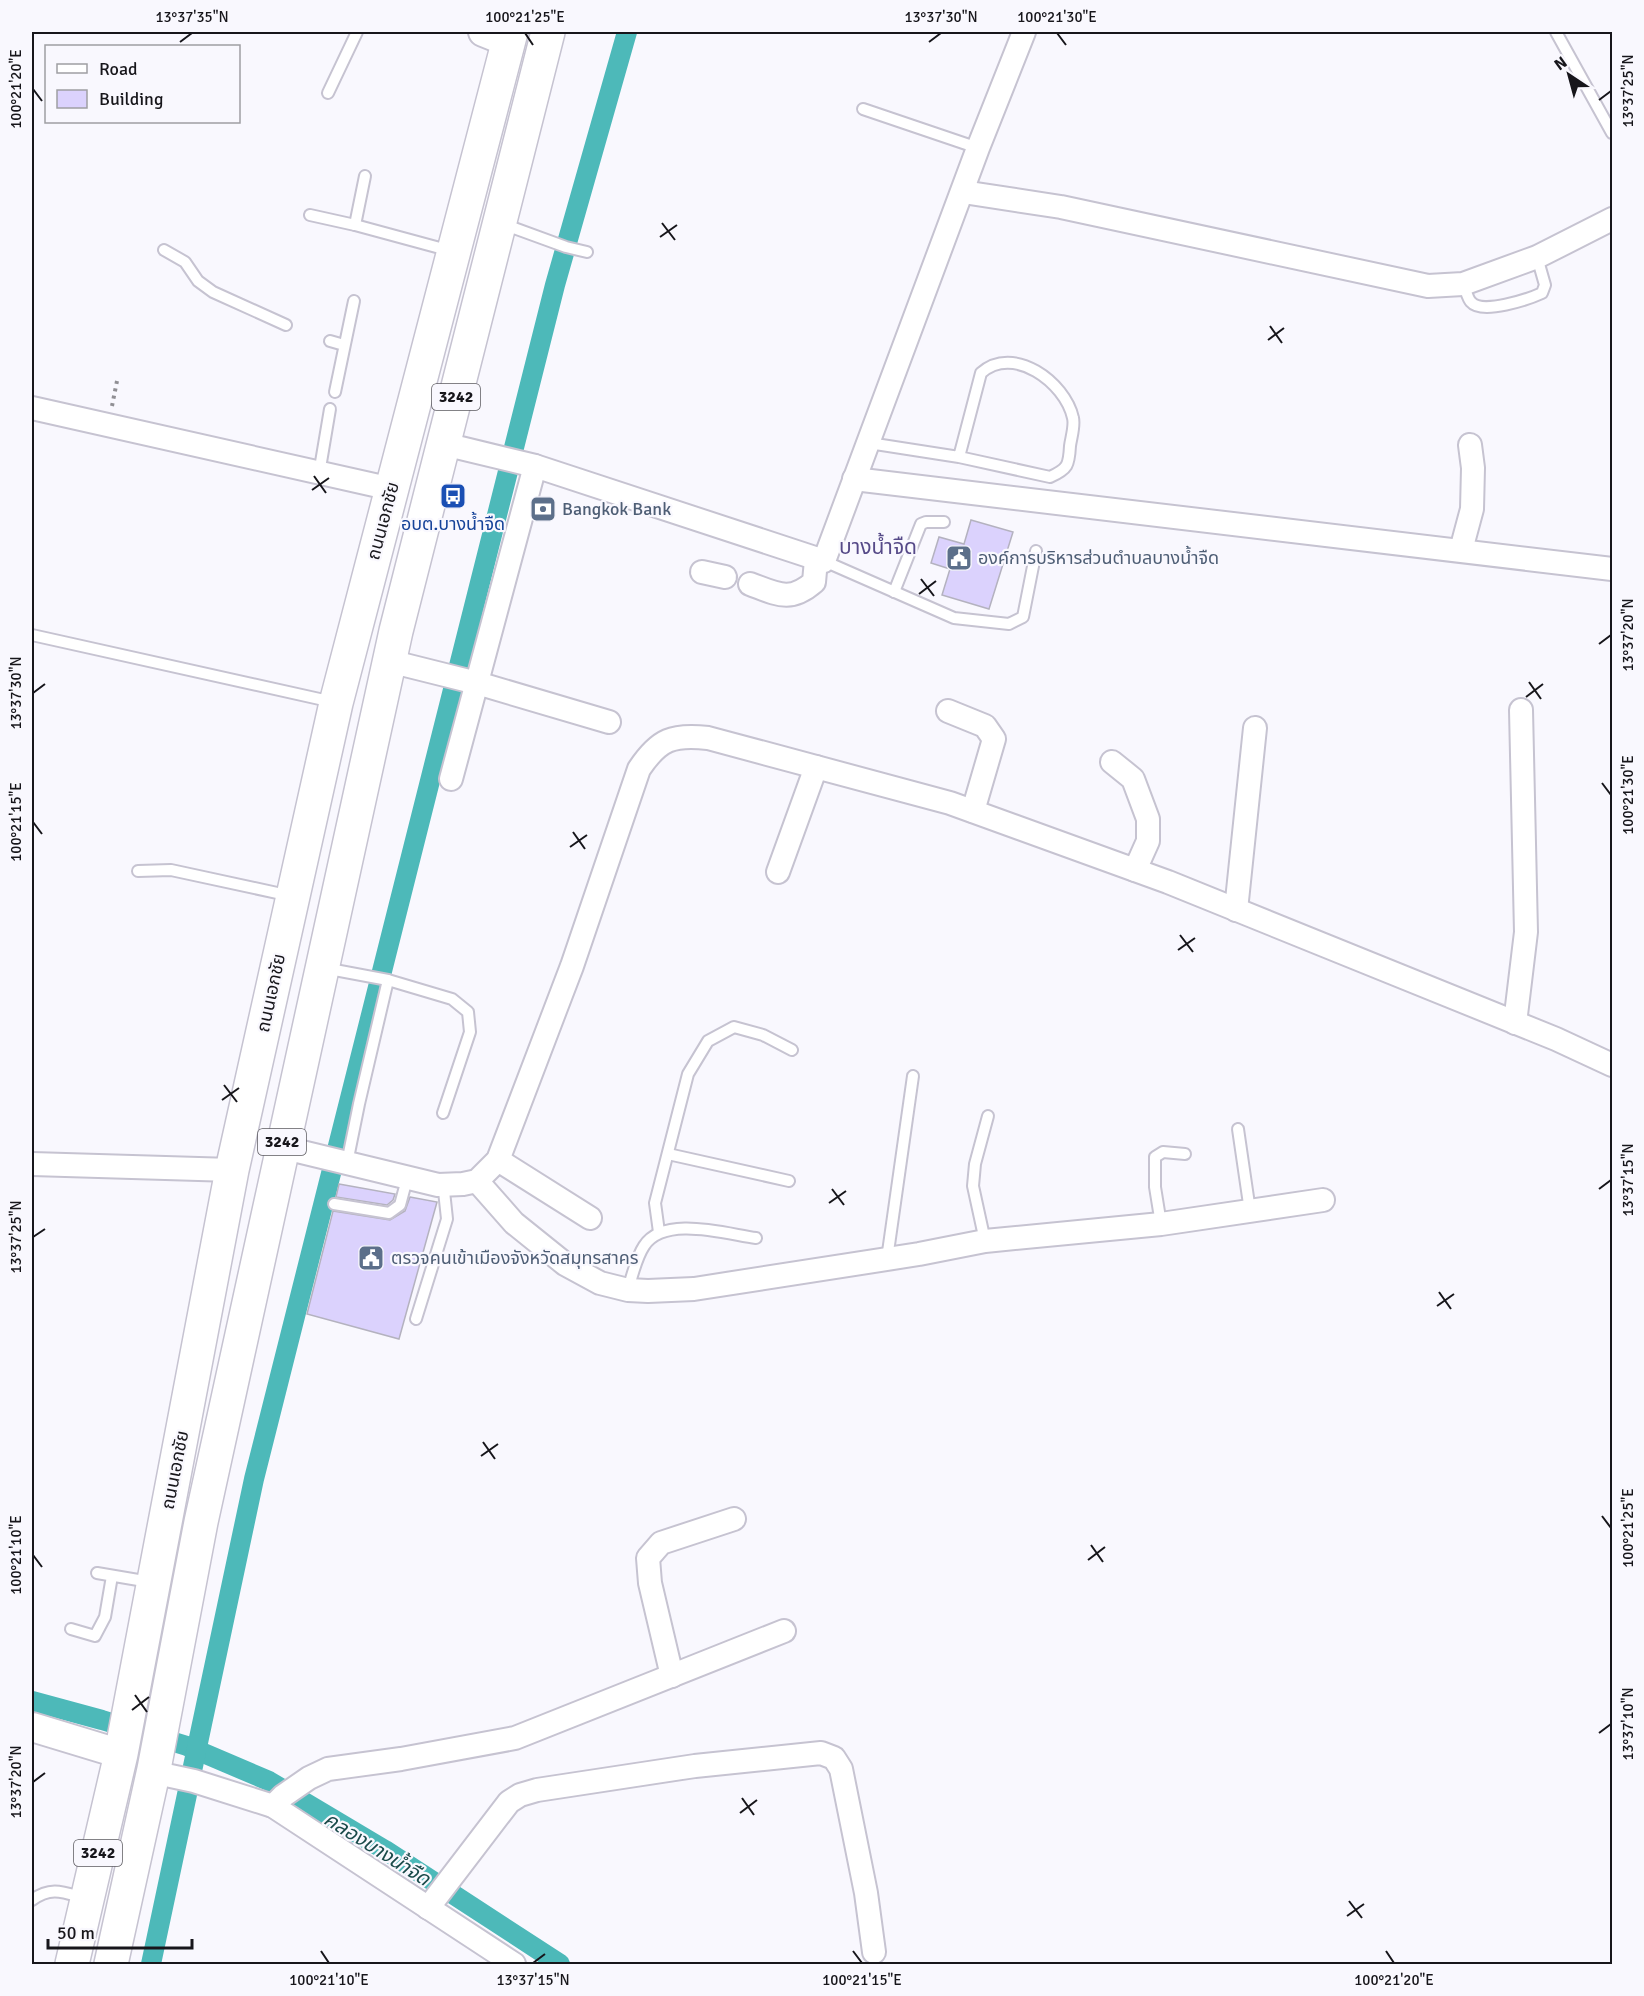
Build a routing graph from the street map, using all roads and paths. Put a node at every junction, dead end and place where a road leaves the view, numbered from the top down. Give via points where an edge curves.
1 (357, 32) edge
2 (548, 32) edge
3 (1024, 32) edge
4 (1556, 32) edge
5 (500, 35) edge
6 (328, 93) dead end
7 (863, 109) dead end
8 (1612, 133) edge
9 (978, 148) junction
10 (365, 176) dead end
11 (963, 192) junction
12 (309, 215) dead end
13 (1612, 219) edge
14 (500, 223) junction
15 (355, 225) junction
16 (165, 250) dead end
17 (454, 252) junction
18 (587, 252) dead end
19 (1538, 257) junction
20 (1464, 284) junction
21 (354, 301) dead end
22 (286, 325) dead end
23 (330, 341) dead end
24 (344, 345) junction
25 (335, 393) dead end
26 (32, 408) edge
27 (330, 409) dead end
28 (869, 443) junction
29 (444, 444) junction
30 (1470, 445) dead end
31 (959, 457) junction
32 (529, 465) junction
33 (319, 474) junction
34 (854, 478) junction
35 (392, 489) junction
36 (944, 522) dead end
37 (1461, 550) junction
38 (1036, 551) dead end
39 (820, 560) junction
40 (1612, 569) edge
41 (702, 573) dead end
42 (725, 578) dead end
43 (750, 585) dead end
44 (894, 592) junction
45 (32, 634) edge
46 (389, 661) junction
47 (472, 682) junction
48 (336, 703) junction
49 (1521, 710) dead end
50 (948, 711) dead end
51 (609, 722) dead end
52 (1255, 728) dead end
53 (325, 752) junction
54 (1112, 762) dead end
55 (367, 763) junction
56 (816, 767) junction
57 (452, 779) dead end
58 (973, 812) junction
59 (1135, 870) junction
60 (138, 871) dead end
61 (778, 872) dead end
62 (292, 897) junction
63 (1236, 910) junction
64 (322, 967) junction
65 (383, 979) junction
66 (1515, 1023) junction
67 (792, 1050) dead end
68 (1612, 1065) edge
69 (913, 1076) dead end
70 (443, 1113) dead end
71 (988, 1116) dead end
72 (1238, 1129) dead end
73 (291, 1149) junction
74 (668, 1154) junction
75 (1185, 1154) dead end
76 (498, 1160) junction
77 (337, 1161) junction
78 (32, 1164) edge
79 (232, 1170) junction
80 (407, 1179) junction
81 (477, 1181) junction
82 (789, 1181) dead end
83 (438, 1185) junction
84 (1323, 1200) dead end
85 (334, 1204) dead end
86 (1250, 1211) junction
87 (590, 1218) dead end
88 (1161, 1224) junction
89 (658, 1232) junction
90 (756, 1238) dead end
91 (985, 1241) junction
92 (887, 1260) junction
93 (628, 1290) junction
94 (416, 1319) dead end
95 (734, 1519) dead end
96 (97, 1573) dead end
97 (112, 1576) junction
98 (154, 1582) junction
99 (71, 1629) dead end
100 (784, 1631) dead end
101 (672, 1676) junction
102 (32, 1727) edge
103 (123, 1747) junction
104 (159, 1764) junction
105 (278, 1801) junction
106 (87, 1899) junction
107 (32, 1900) edge
108 (431, 1904) junction
109 (874, 1952) dead end
110 (72, 1965) edge
111 (111, 1965) edge
112 (514, 1965) edge

1 - 6 lane
2 - 14 main road, ถนนเอกชัย / 3242
3 - 9 street
4 - 8 lane
5 - 17 main road, ถนนเอกชัย / 3242
7 - 9 lane
9 - 11 street
10 - 15 lane
11 - 20 street via 1061,207 1428,286
11 - 28 street
12 - 15 lane
13 - 19 street
14 - 18 lane
14 - 29 main road, ถนนเอกชัย / 3242
15 - 17 lane
16 - 22 lane via 185,262 198,281 213,292
17 - 35 main road, ถนนเอกชัย / 3242
19 - 20 street
19 - 20 lane via 1545,285 1542,292 1528,300 1477,306 1470,301
21 - 24 lane
23 - 24 lane
24 - 25 lane
26 - 33 street
27 - 33 lane
28 - 31 lane
28 - 34 street
29 - 32 street
29 - 46 main road, ถนนเอกชัย / 3242
30 - 37 street via 1472,509
31 - 31 lane via 981,373 990,365 1007,363 1036,369 1053,383 1073,419 1069,464 1050,477
32 - 39 street
32 - 47 street
33 - 35 street
34 - 37 street
34 - 39 street
35 - 48 main road, ถนนเอกชัย / 3242
36 - 44 lane via 921,524
37 - 40 street
38 - 44 lane via 1023,617 1009,624 954,618
39 - 43 street via 814,582 801,593 781,595
39 - 44 lane
41 - 42 street
45 - 48 lane
46 - 47 street
46 - 55 main road, ถนนเอกชัย / 3242
47 - 51 street
47 - 57 street
48 - 53 main road, ถนนเอกชัย / 3242
49 - 66 street via 1526,932
50 - 58 street via 985,726 994,739
52 - 63 street
53 - 55 main road
53 - 62 main road, ถนนเอกชัย / 3242
54 - 59 street via 1133,779 1148,819 1148,841
55 - 64 main road, ถนนเอกชัย / 3242
56 - 58 street
56 - 61 street
56 - 76 street via 687,736 674,738 649,754 639,769 572,966
58 - 59 street
59 - 63 street
60 - 62 lane via 171,870
62 - 79 main road, ถนนเอกชัย / 3242
63 - 66 street
64 - 65 lane
64 - 73 main road, ถนนเอกชัย / 3242
65 - 70 lane via 452,999 468,1012 470,1032
65 - 77 lane via 359,1104
66 - 68 street
67 - 74 lane via 734,1027 708,1041 688,1074
69 - 92 lane
71 - 91 lane via 973,1186
72 - 86 lane
73 - 77 street
73 - 104 main road, ถนนเอกชัย / 3242 via 201,1522 168,1686
74 - 82 lane
74 - 89 lane via 655,1203
75 - 88 lane via 1163,1152 1155,1157
76 - 81 street
76 - 87 street
77 - 80 street
78 - 79 street
79 - 98 main road, ถนนเอกชัย / 3242
80 - 83 street
80 - 85 lane via 400,1205 389,1213
81 - 83 street
81 - 93 street via 514,1223 565,1264 600,1283
83 - 94 lane via 444,1191 447,1219
84 - 86 street
86 - 88 street
88 - 91 street
89 - 90 lane via 689,1228
89 - 93 lane via 644,1245
91 - 92 street
92 - 93 street via 693,1289
95 - 101 street via 661,1543 648,1558 650,1583
96 - 97 lane
97 - 98 lane
97 - 99 lane via 105,1617 94,1636
98 - 103 main road, ถนนเอกชัย / 3242
100 - 101 street
101 - 105 street via 515,1738 328,1770 309,1778
102 - 103 street
103 - 106 main road, ถนนเอกชัย / 3242
104 - 105 street via 194,1781
104 - 111 main road, ถนนเอกชัย / 3242
105 - 108 street
106 - 107 lane via 63,1892 43,1892
106 - 110 main road, ถนนเอกชัย / 3242
108 - 109 street via 508,1802 520,1795 695,1766 821,1753 834,1758 841,1769
108 - 112 street

